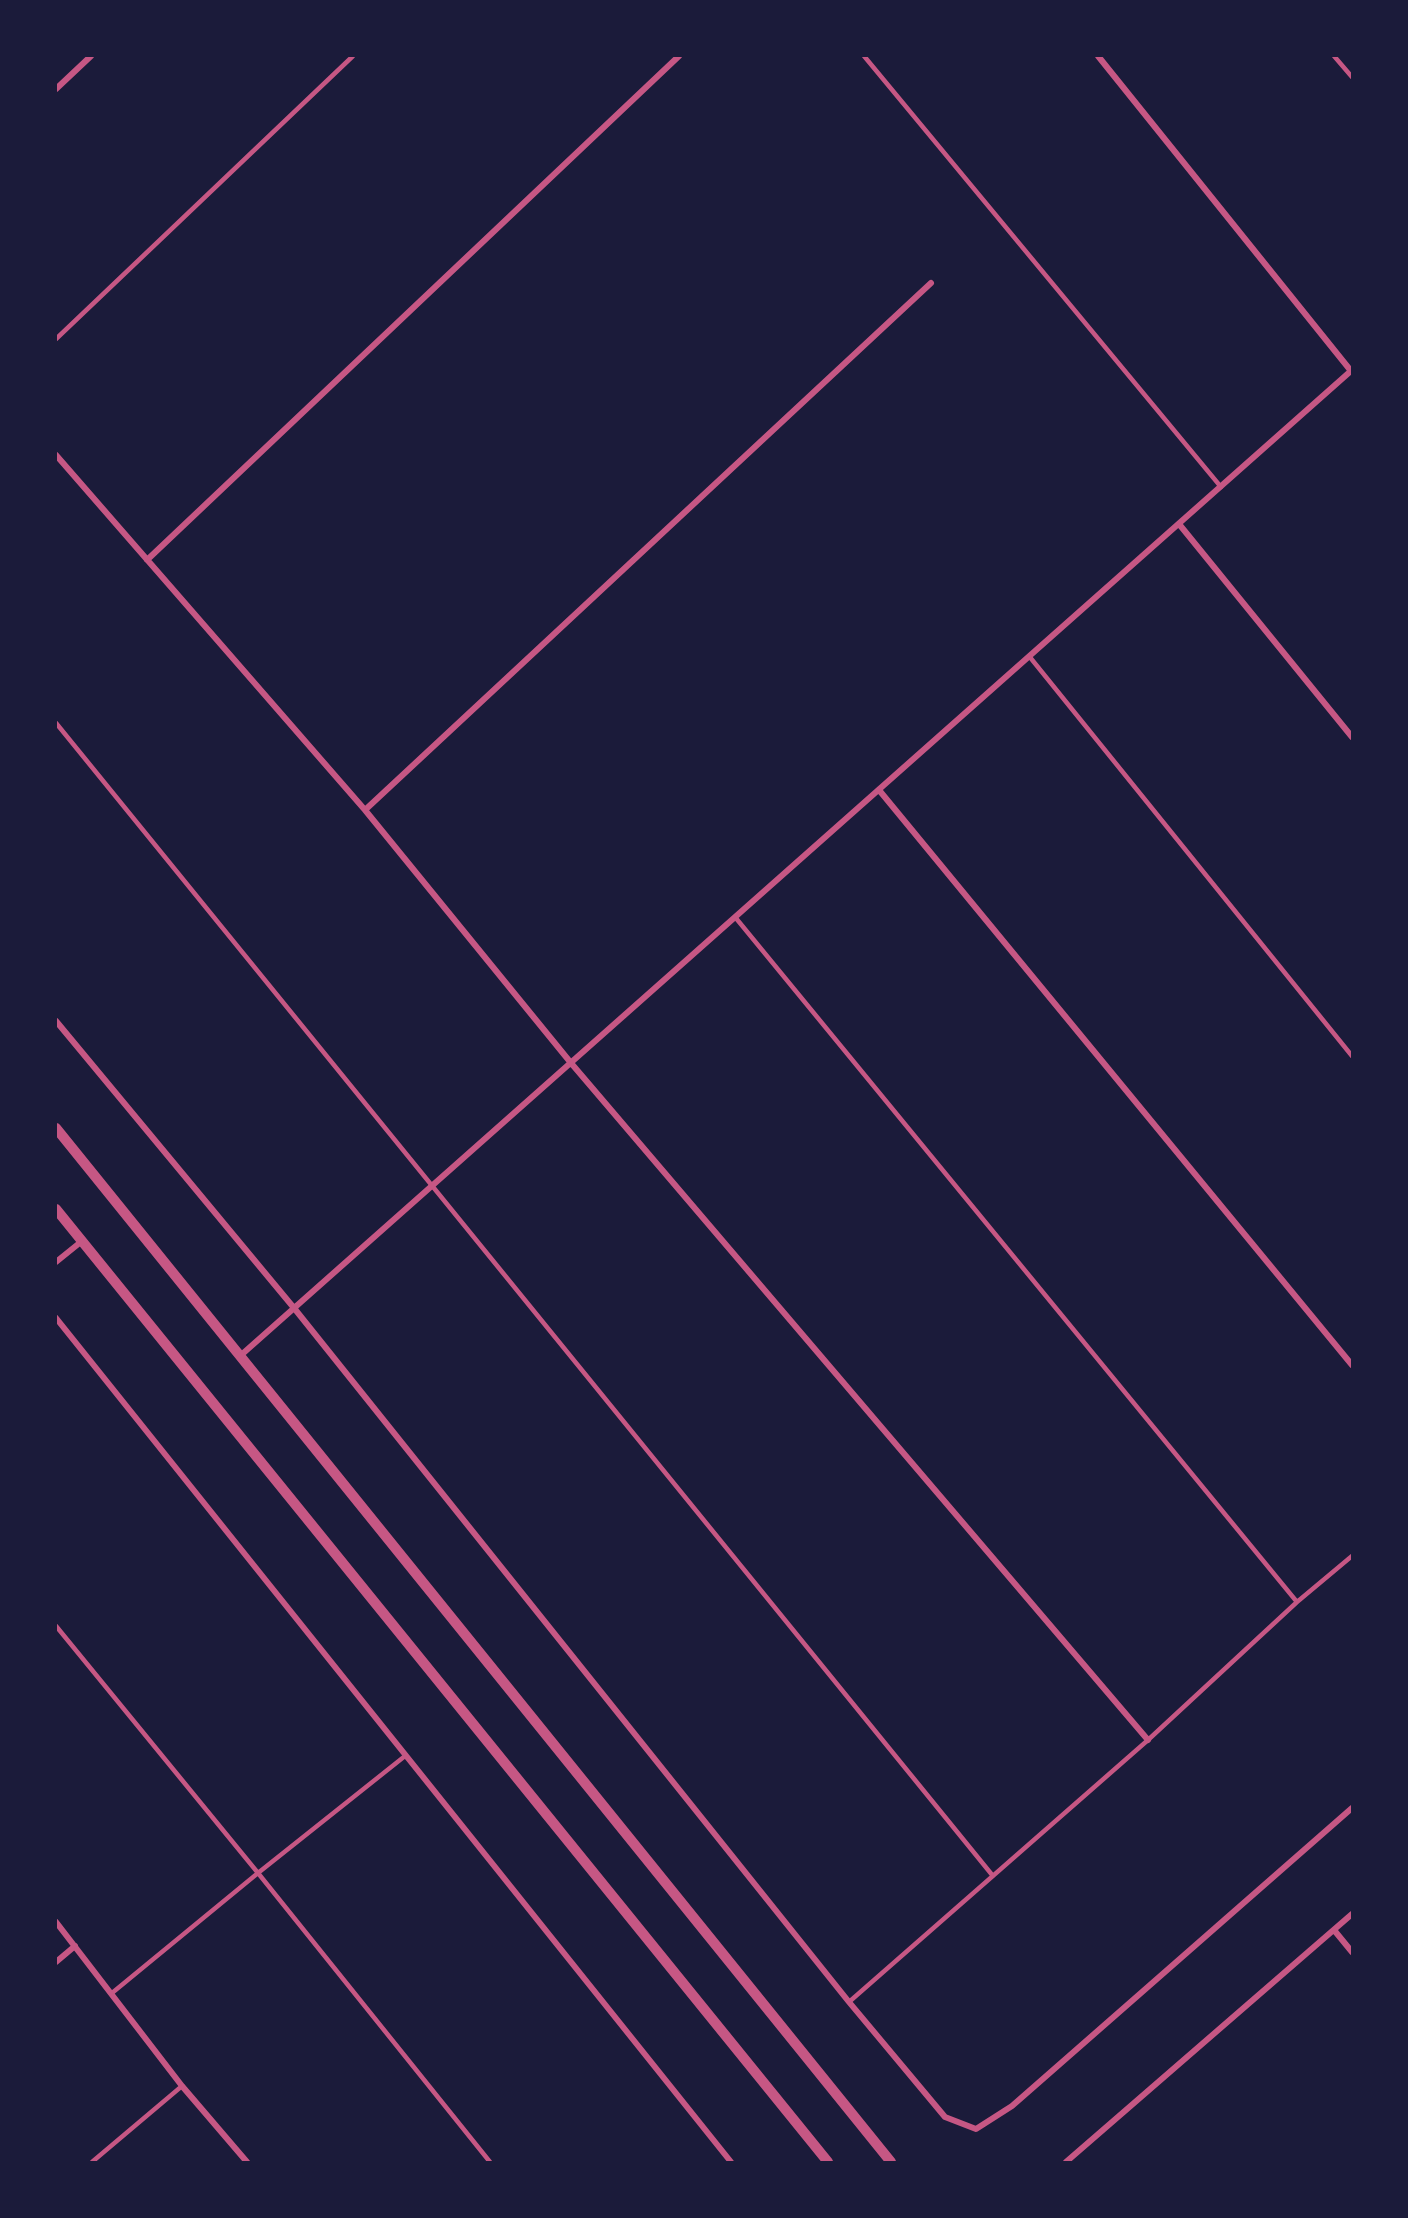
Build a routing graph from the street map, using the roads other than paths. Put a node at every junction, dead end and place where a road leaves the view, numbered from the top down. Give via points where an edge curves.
1 (91, 56) edge
2 (353, 56) edge
3 (679, 56) edge
4 (864, 56) edge
5 (1098, 56) edge
6 (1334, 56) edge
7 (1353, 77) edge
8 (56, 89) edge
9 (931, 283) dead end
10 (56, 339) edge
11 (1352, 370) edge
12 (56, 455) edge
13 (1221, 487) junction
14 (1179, 524) junction
15 (147, 560) junction
16 (1029, 656) junction
17 (56, 723) edge
18 (1353, 738) edge
19 (879, 790) junction
20 (365, 810) junction
21 (735, 917) junction
22 (56, 1022) edge
23 (1353, 1056) edge
24 (571, 1063) junction
25 (56, 1128) edge
26 (431, 1186) junction
27 (56, 1209) edge
28 (82, 1242) junction
29 (56, 1262) edge
30 (294, 1308) junction
31 (56, 1318) edge
32 (240, 1356) junction
33 (1353, 1365) edge
34 (1353, 1556) edge
35 (1297, 1602) junction
36 (56, 1626) edge
37 (1148, 1740) junction
38 (405, 1756) junction
39 (1353, 1808) edge
40 (258, 1873) junction
41 (993, 1876) junction
42 (1353, 1914) edge
43 (56, 1922) edge
44 (1334, 1930) junction
45 (75, 1946) junction
46 (1353, 1952) edge
47 (56, 1962) edge
48 (112, 1993) junction
49 (849, 2002) junction
50 (182, 2086) junction
51 (92, 2163) edge
52 (247, 2163) edge
53 (490, 2163) edge
54 (731, 2163) edge
55 (828, 2163) edge
56 (891, 2163) edge
57 (1066, 2163) edge

1 - 8 street
2 - 10 lane
3 - 15 street
4 - 13 lane
5 - 11 street
6 - 7 lane
9 - 20 street
11 - 13 street
12 - 15 street
13 - 14 street
14 - 16 street
14 - 18 street
15 - 20 street
16 - 19 street
16 - 23 lane
17 - 26 lane
19 - 21 street
19 - 33 street
20 - 24 street
21 - 24 street
21 - 35 lane
22 - 30 street
24 - 26 street
24 - 37 street
25 - 32 street
26 - 30 street
26 - 41 lane
27 - 28 street
28 - 29 street
28 - 55 street
30 - 32 street
30 - 49 street
31 - 38 street
32 - 56 street
34 - 35 lane
35 - 37 lane
36 - 40 lane
37 - 41 lane
38 - 40 lane
38 - 54 street
39 - 49 street via 1012,2106 976,2129 945,2117
40 - 48 lane
40 - 53 lane
41 - 49 lane
42 - 44 street
43 - 45 street
44 - 46 street
44 - 57 street
45 - 47 street
45 - 48 street
48 - 50 street
50 - 51 lane
50 - 52 street

